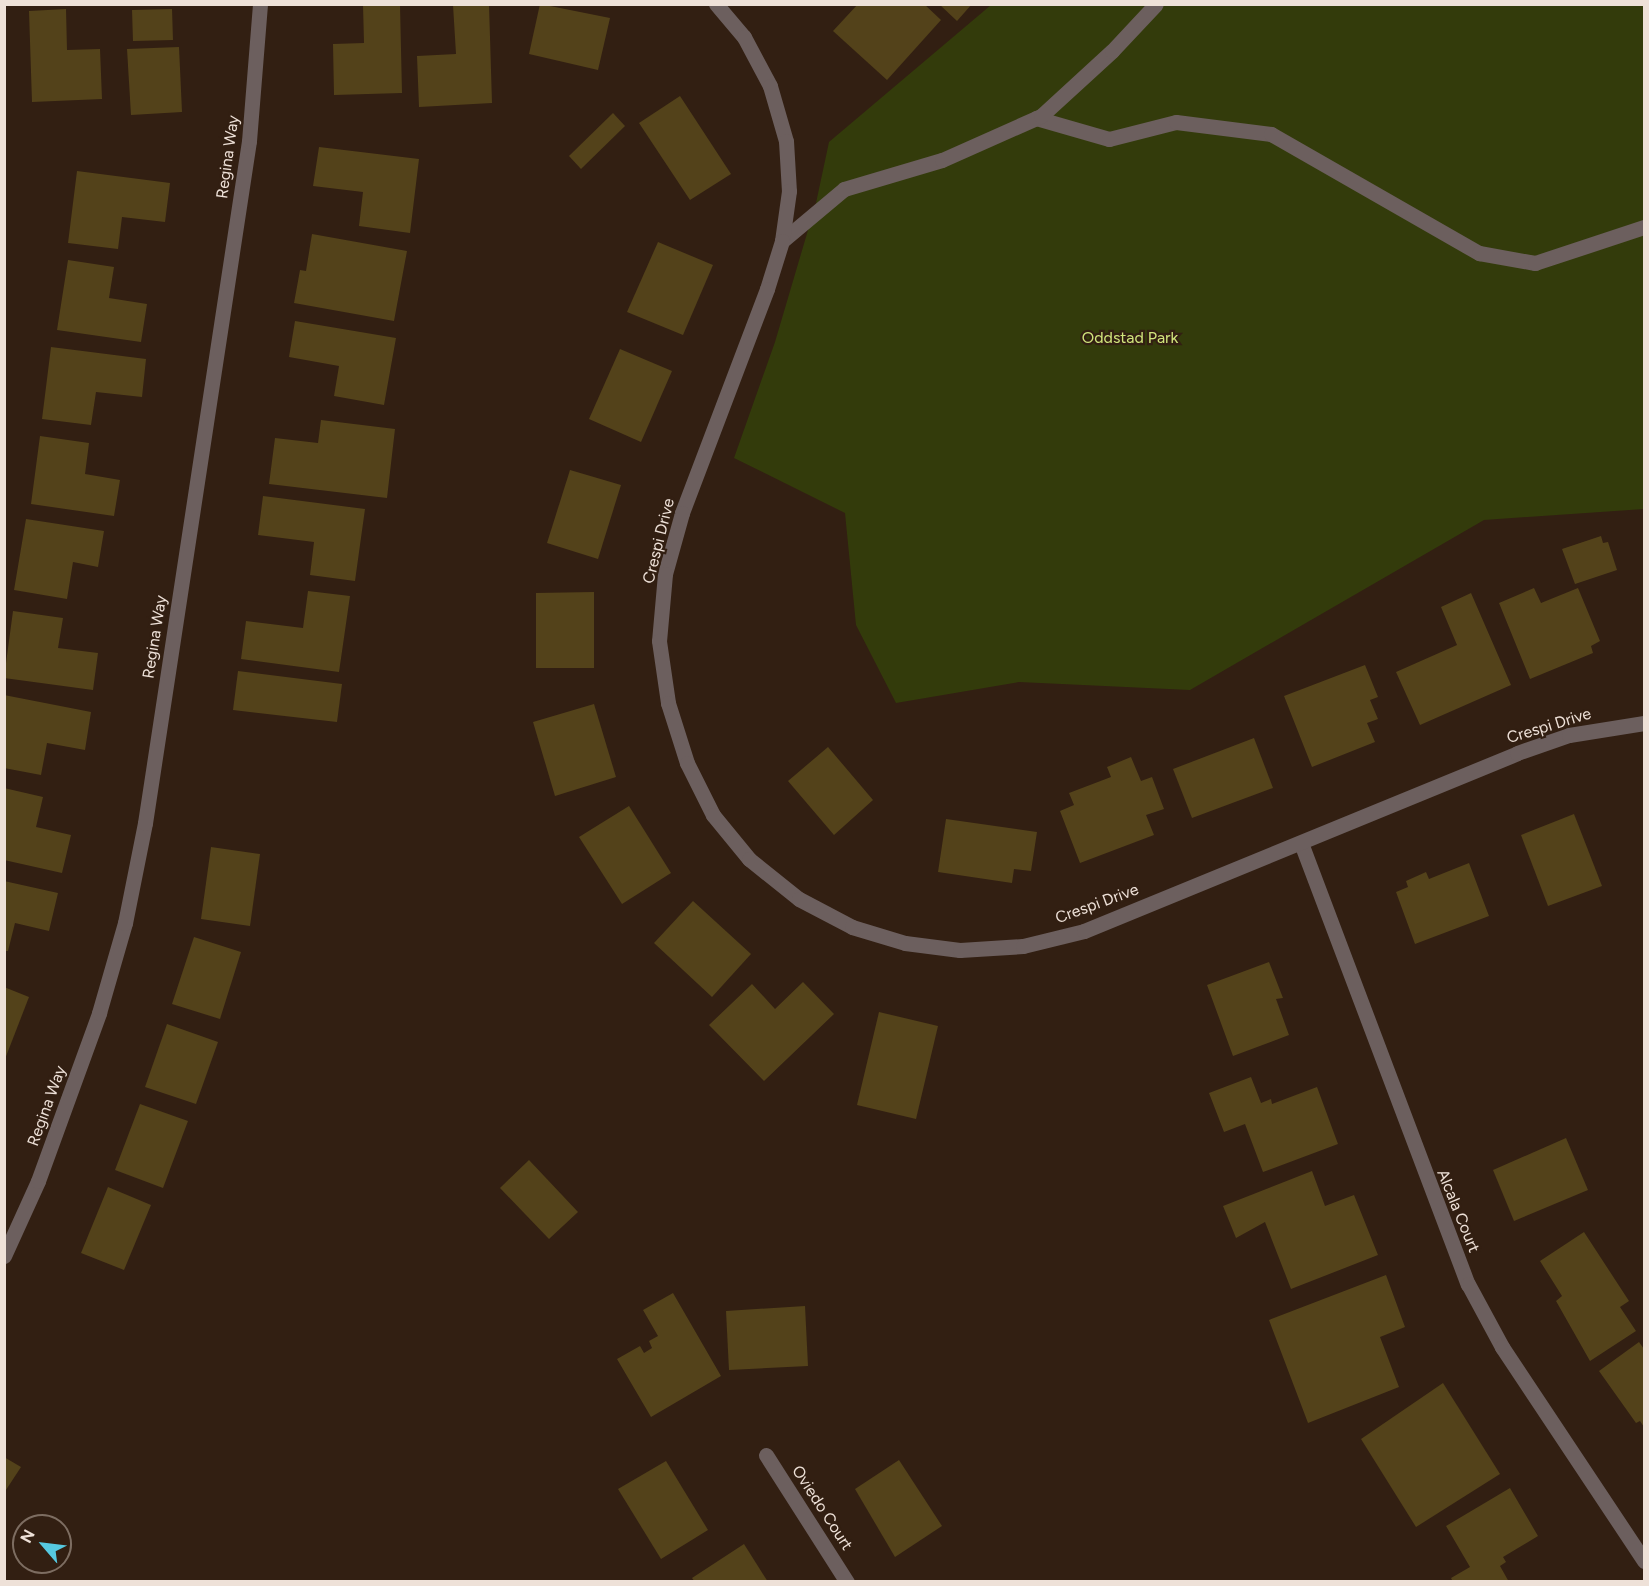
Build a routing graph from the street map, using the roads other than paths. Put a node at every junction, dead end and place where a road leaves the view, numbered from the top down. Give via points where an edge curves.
1 (260, 4) edge
2 (716, 4) edge
3 (1156, 4) edge
4 (1035, 118) junction
5 (1644, 227) edge
6 (782, 241) junction
7 (1644, 723) edge
8 (1301, 843) junction
9 (4, 1256) edge
10 (766, 1455) dead end
11 (1644, 1561) edge
12 (847, 1581) edge

1 - 9 street, Regina Way via 249,141 143,834 99,1012 38,1181
2 - 6 street, Crespi Drive via 744,37 770,86 786,141 789,191
3 - 4 street via 1112,51
4 - 5 street via 1109,139 1176,122 1271,134 1479,253 1535,263
4 - 6 street via 942,160 844,189
6 - 8 street, Crespi Drive via 682,513 665,574 659,640 668,703 687,763 713,814 749,859 799,899 852,927 905,943 960,950 1023,946 1084,932
7 - 8 street, Crespi Drive via 1569,735 1517,753
8 - 11 street, Alcala Court via 1468,1284 1508,1356
10 - 12 street, Oviedo Court

